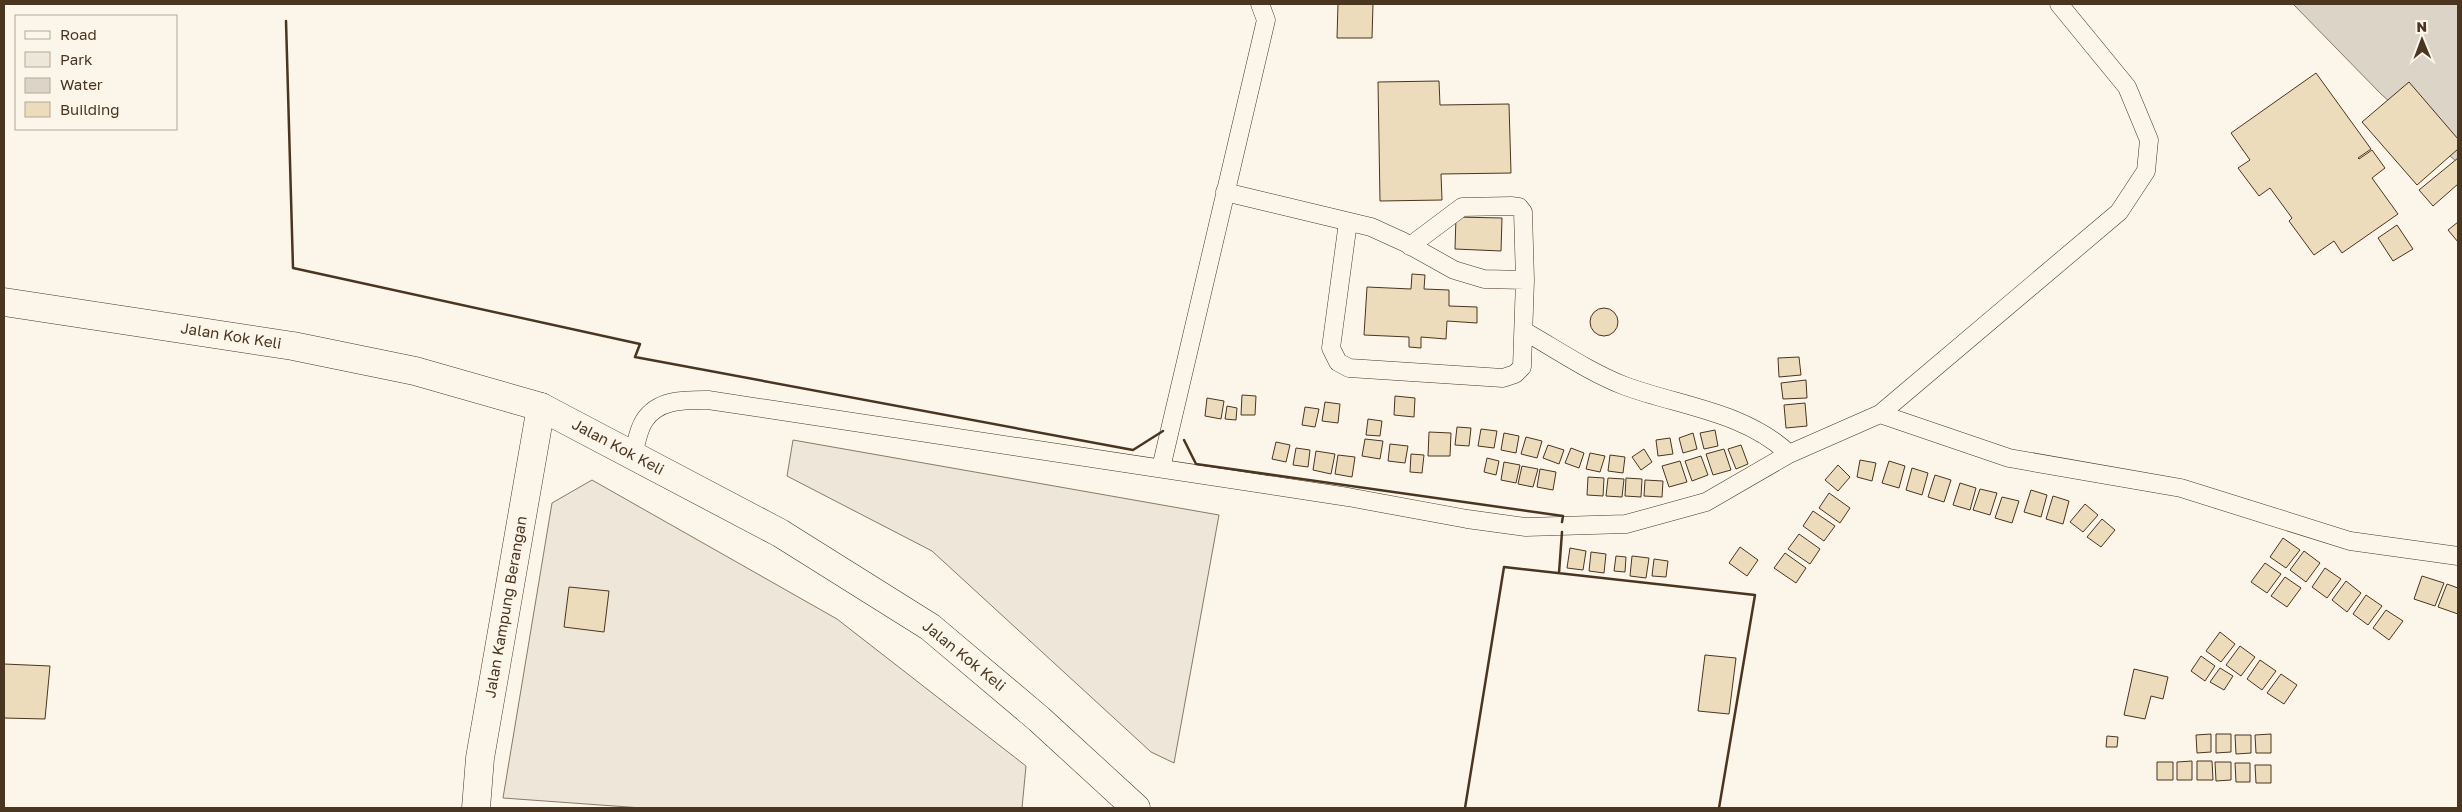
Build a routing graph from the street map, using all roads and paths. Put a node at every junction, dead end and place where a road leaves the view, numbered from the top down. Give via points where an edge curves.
1 (1260, 4) edge
2 (2059, 4) edge
3 (1225, 192) junction
4 (1348, 222) junction
5 (1410, 246) junction
6 (1525, 280) junction
7 (4, 302) edge
8 (1524, 331) junction
9 (541, 407) junction
10 (1880, 414) junction
11 (1789, 454) junction
12 (633, 455) junction
13 (1161, 468) junction
14 (2458, 556) edge
15 (476, 808) edge
16 (1136, 808) edge

1 - 3 lane via 1266,20
2 - 10 lane via 2127,87 2150,140 2146,171 2119,212
3 - 4 lane
3 - 13 lane
4 - 5 lane via 1371,227
4 - 8 lane via 1331,348 1338,362 1349,368 1503,378 1515,374 1522,367
5 - 6 lane via 1454,270 1484,279
5 - 6 lane via 1462,207 1519,207 1524,212
6 - 8 lane
7 - 9 street, Jalan Kok Keli via 293,346 415,371
8 - 11 lane via 1624,385 1738,421 1776,441
9 - 12 street, Jalan Kok Keli
9 - 15 street, Jalan Kampung Berangan via 480,758
10 - 11 lane
10 - 14 lane via 2009,458 2180,488 2350,541
11 - 13 lane via 1706,502 1670,512 1626,524 1526,527
12 - 13 lane via 644,422 656,409 674,401 708,400
12 - 16 street, Jalan Kok Keli via 780,533 930,627 1039,719

